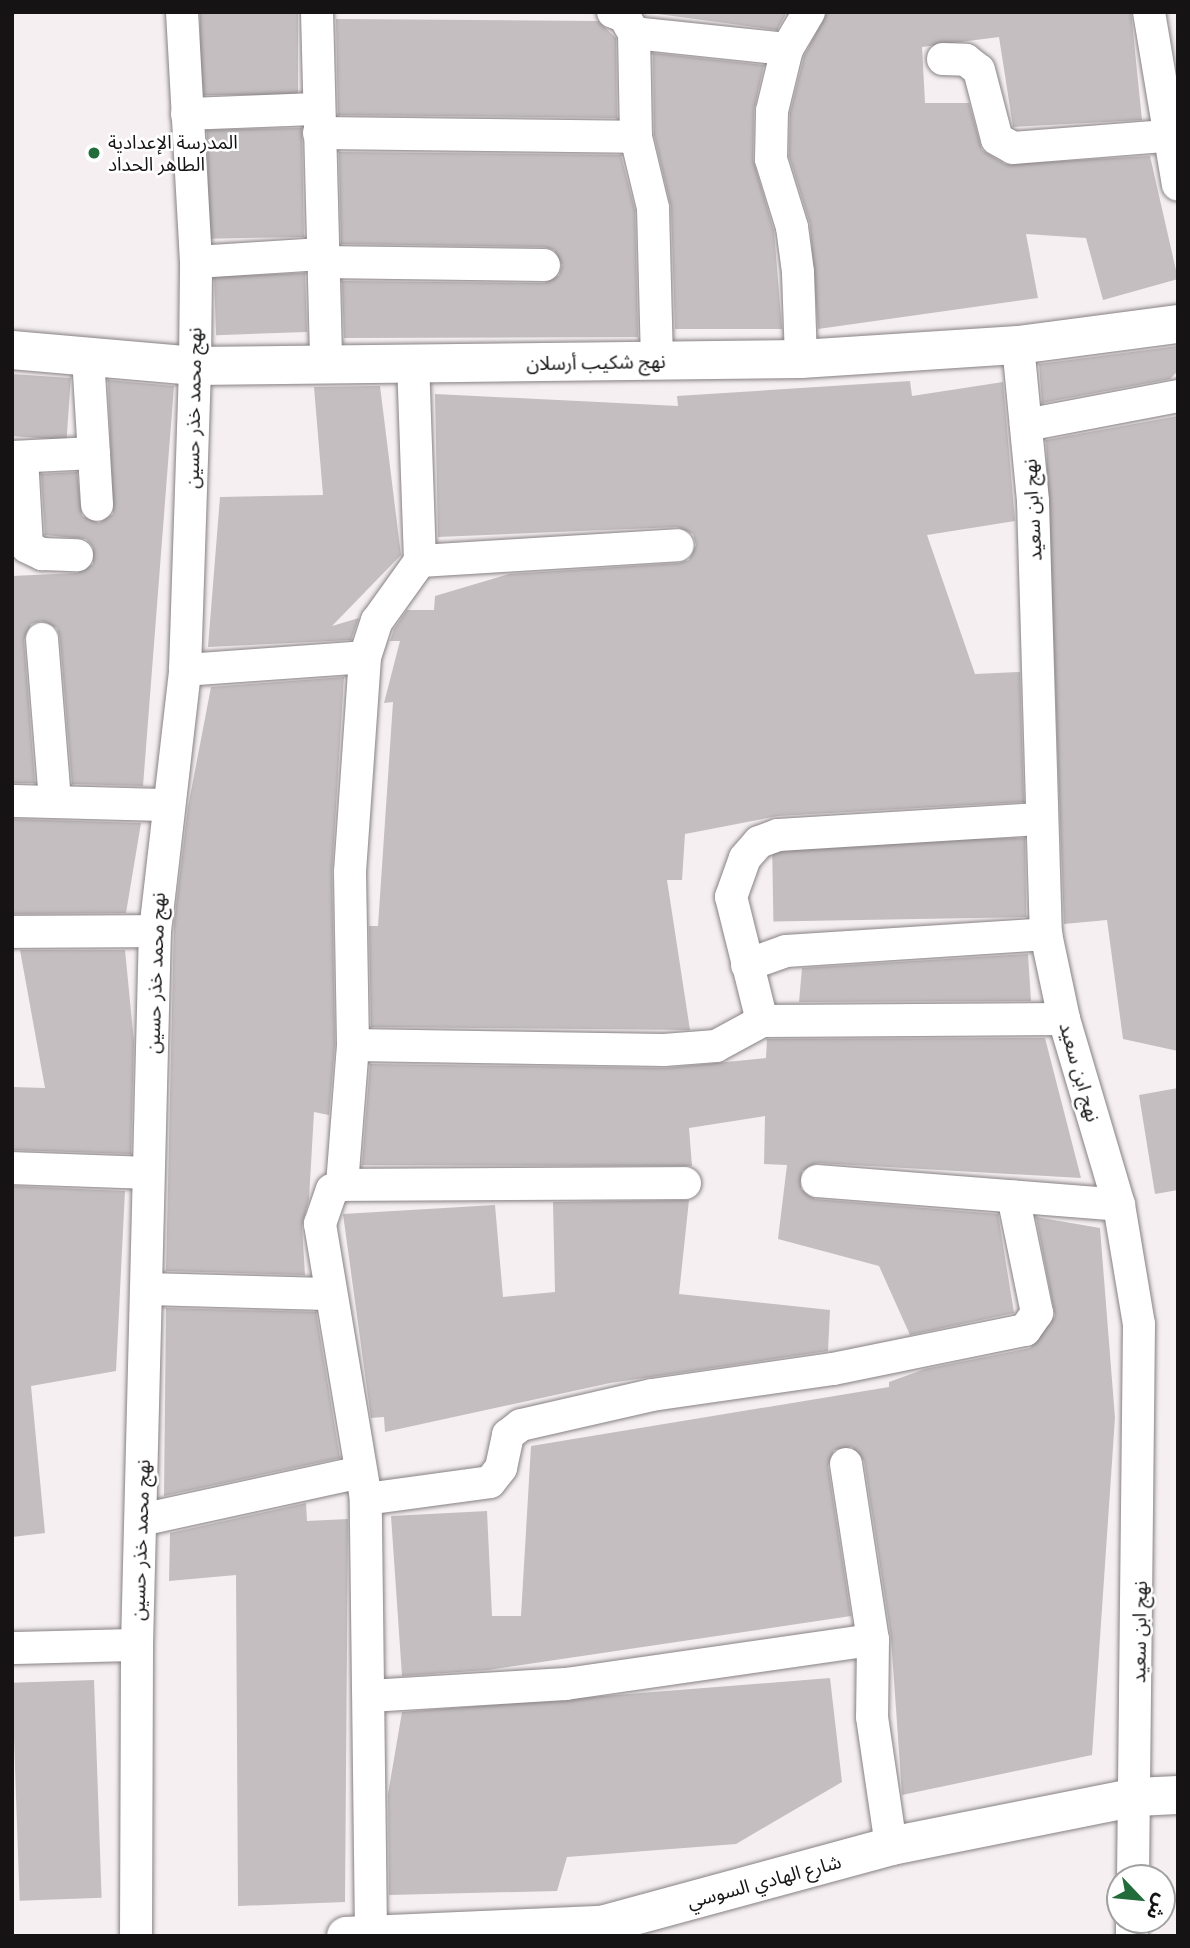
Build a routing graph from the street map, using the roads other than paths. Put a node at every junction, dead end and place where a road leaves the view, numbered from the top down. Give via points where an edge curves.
1 (182, 12) edge
2 (317, 12) edge
3 (809, 12) edge
4 (1149, 12) edge
5 (624, 23) edge
6 (787, 49) junction
7 (943, 59) dead end
8 (187, 114) junction
9 (319, 121) junction
10 (1167, 136) junction
11 (636, 137) junction
12 (1178, 185) edge
13 (322, 258) junction
14 (196, 262) junction
15 (544, 265) dead end
16 (1178, 324) edge
17 (1018, 345) junction
18 (12, 350) edge
19 (88, 357) junction
20 (801, 359) junction
21 (657, 361) junction
22 (326, 364) junction
23 (413, 365) junction
24 (195, 366) junction
25 (1178, 396) edge
26 (1026, 425) junction
27 (94, 453) junction
28 (17, 457) edge
29 (97, 505) dead end
30 (678, 545) dead end
31 (77, 555) dead end
32 (420, 561) junction
33 (42, 639) dead end
34 (365, 657) junction
35 (185, 670) junction
36 (55, 800) junction
37 (12, 801) edge
38 (166, 805) junction
39 (1040, 819) junction
40 (155, 931) junction
41 (12, 932) edge
42 (1046, 934) junction
43 (747, 965) junction
44 (1064, 1019) junction
45 (762, 1021) junction
46 (353, 1045) junction
47 (12, 1168) edge
48 (148, 1173) junction
49 (817, 1181) dead end
50 (685, 1183) dead end
51 (342, 1185) junction
52 (1013, 1196) junction
53 (1119, 1205) junction
54 (146, 1289) junction
55 (328, 1294) junction
56 (846, 1464) dead end
57 (364, 1485) junction
58 (141, 1520) junction
59 (873, 1640) junction
60 (137, 1645) junction
61 (12, 1648) edge
62 (369, 1696) junction
63 (1178, 1795) edge
64 (1136, 1797) junction
65 (891, 1846) junction
66 (1134, 1864) edge
67 (602, 1930) edge
68 (498, 1934) edge
69 (358, 1935) edge
70 (136, 1936) edge

1 - 8 street, نهج محمد خذر حسين
2 - 9 street
3 - 6 street
4 - 10 street
5 - 6 street
5 - 11 street
6 - 20 street via 772,111 771,159 792,227
7 - 10 street via 967,60 979,70 998,139 1013,148
8 - 9 street
8 - 14 street, نهج محمد خذر حسين
9 - 11 street
9 - 13 street
10 - 12 street
11 - 21 street via 653,208
13 - 14 street
13 - 15 street
13 - 22 street
14 - 24 street, نهج محمد خذر حسين
16 - 17 street, نهج شكيب أرسلان
17 - 20 street, نهج شكيب أرسلان
17 - 26 street, نهج ابن سعيد
18 - 19 street, نهج شكيب أرسلان
19 - 24 street, نهج شكيب أرسلان
19 - 27 street
20 - 21 street, نهج شكيب أرسلان
21 - 23 street, نهج شكيب أرسلان
22 - 23 street, نهج شكيب أرسلان
22 - 24 street, نهج شكيب أرسلان
23 - 32 street
24 - 35 street, نهج محمد خذر حسين
25 - 26 street
26 - 39 street, نهج ابن سعيد via 1039,670
27 - 28 street
27 - 29 street
28 - 31 street via 27,547 42,554
30 - 32 street
32 - 34 street via 377,621
33 - 36 street
34 - 35 street
34 - 46 street via 350,872
35 - 38 street, نهج محمد خذر حسين
36 - 37 street
36 - 38 street
38 - 40 street, نهج محمد خذر حسين
39 - 42 street, نهج ابن سعيد
39 - 43 street via 778,835 759,842 735,877 731,897
40 - 41 street
40 - 48 street, نهج محمد خذر حسين
42 - 43 street via 786,951
42 - 44 street, نهج ابن سعيد
43 - 45 street
44 - 45 street
44 - 53 street, نهج ابن سعيد
45 - 46 street via 716,1046 664,1050
46 - 51 street
47 - 48 street
48 - 54 street, نهج محمد خذر حسين
49 - 52 street
50 - 51 street
51 - 55 street via 332,1190 320,1224
52 - 53 street
52 - 57 street via 1037,1313 1025,1330 833,1369 652,1395 521,1425 508,1435 501,1468 490,1482
53 - 64 street, نهج ابن سعيد via 1139,1324
54 - 55 street
54 - 58 street, نهج محمد خذر حسين
55 - 57 street
56 - 59 street
57 - 58 street
57 - 62 street
58 - 60 street, نهج محمد خذر حسين
59 - 62 street via 566,1684
59 - 65 street via 872,1717
60 - 61 street
60 - 70 street, نهج محمد خذر حسين
62 - 69 street
63 - 64 street, شارع الهادي السوسي
64 - 65 street, شارع الهادي السوسي
64 - 66 street, نهج ابن سعيد
65 - 67 street, شارع الهادي السوسي
67 - 68 street, شارع الهادي السوسي
68 - 69 street, شارع الهادي السوسي

